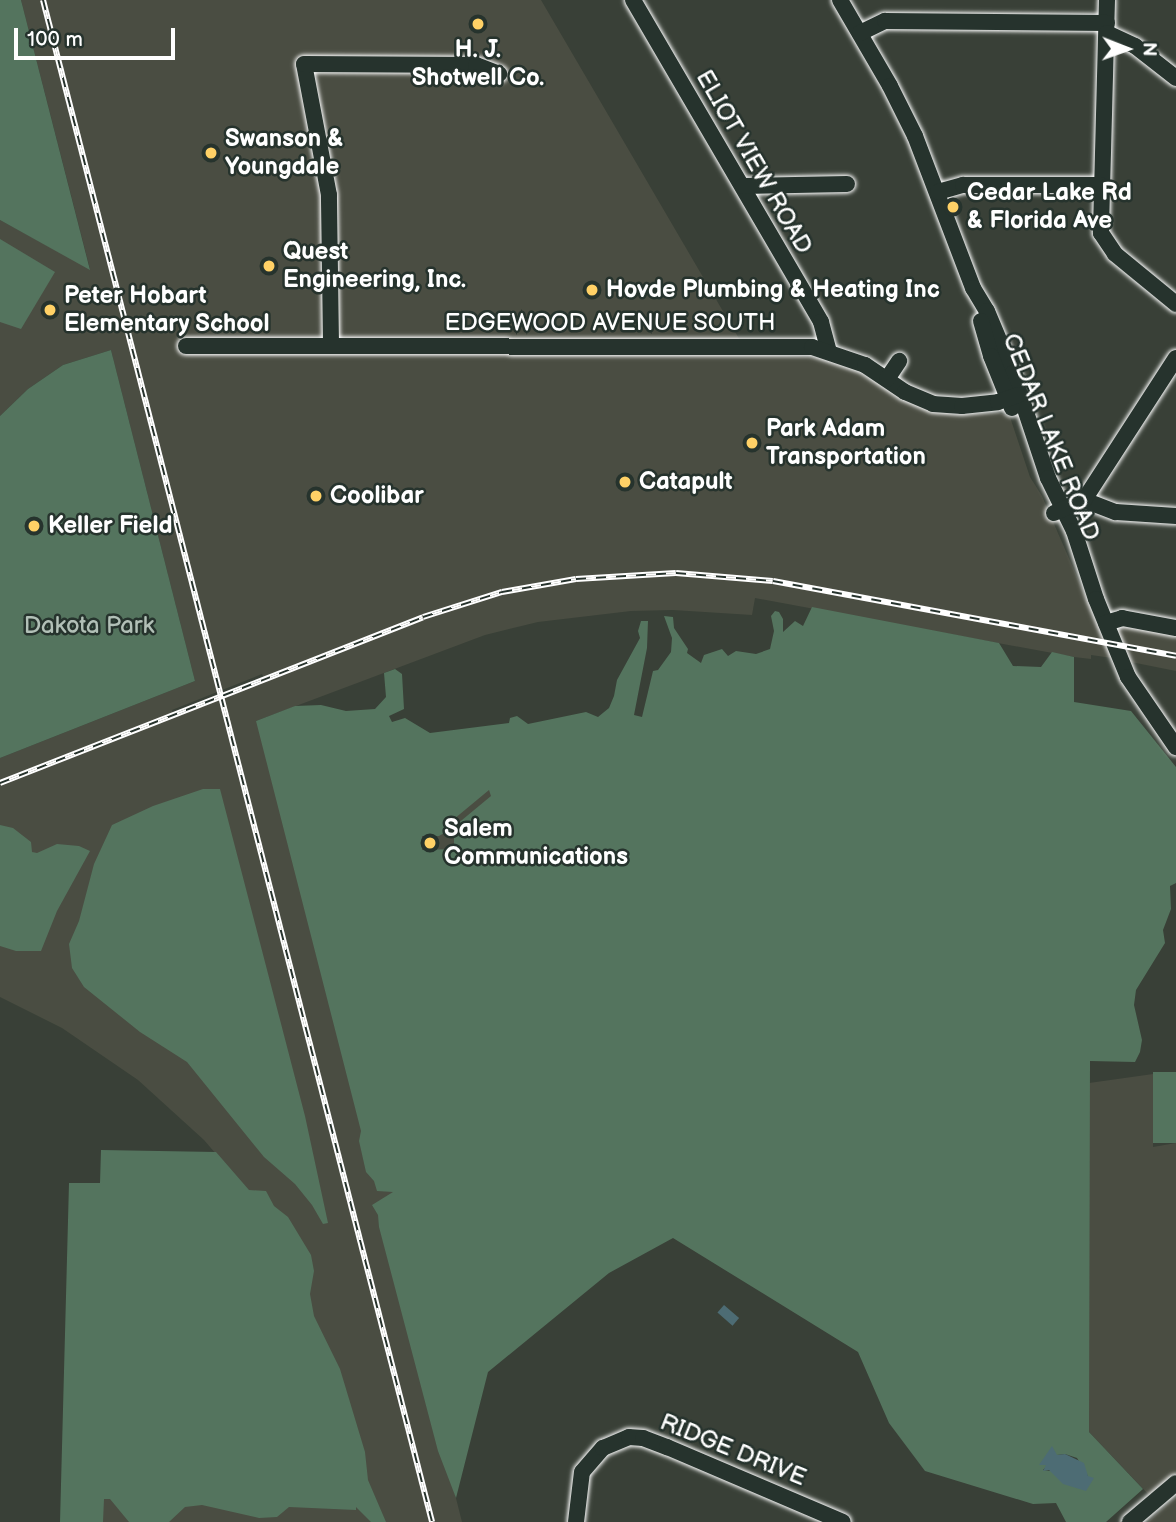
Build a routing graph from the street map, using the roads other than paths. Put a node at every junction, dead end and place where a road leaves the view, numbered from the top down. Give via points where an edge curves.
1 (633, 0) edge
2 (840, 0) edge
3 (1107, 0) edge
4 (1107, 28) junction
5 (860, 33) junction
6 (499, 74) dead end
7 (1176, 78) edge
8 (847, 184) dead end
9 (1101, 185) junction
10 (743, 186) junction
11 (938, 192) junction
12 (1176, 304) edge
13 (331, 344) junction
14 (186, 346) dead end
15 (829, 351) junction
16 (1176, 358) edge
17 (899, 361) dead end
18 (887, 379) junction
19 (1013, 397) junction
20 (1084, 500) junction
21 (1059, 511) junction
22 (1176, 516) edge
23 (1106, 623) junction
24 (1176, 628) edge
25 (1176, 747) edge
26 (1176, 1483) edge
27 (1136, 1518) edge
28 (576, 1522) edge
29 (843, 1522) edge

1 - 10 street, ELIOT VIEW ROAD
2 - 5 street, CEDAR LAKE ROAD
3 - 4 street
4 - 5 street via 886,21
4 - 7 street
4 - 9 street
5 - 11 street, CEDAR LAKE ROAD via 904,111
6 - 13 street via 476,65 304,64 329,195
8 - 10 street
9 - 11 street via 963,185
9 - 12 street via 1100,222 1107,245
10 - 15 street, ELIOT VIEW ROAD via 821,321
11 - 19 street, CEDAR LAKE ROAD via 973,288 987,311
13 - 14 street, EDGEWOOD AVENUE SOUTH
13 - 15 street, EDGEWOOD AVENUE SOUTH via 812,347
15 - 18 street, EDGEWOOD AVENUE SOUTH
16 - 20 street
17 - 18 street
18 - 19 street, EDGEWOOD AVENUE SOUTH via 905,392 943,406
19 - 21 street, CEDAR LAKE ROAD
20 - 21 street
20 - 22 street via 1116,513
21 - 23 street, CEDAR LAKE ROAD via 1086,585
23 - 24 street via 1122,618
23 - 25 street, CEDAR LAKE ROAD via 1134,687
26 - 27 street
28 - 29 street, RIDGE DRIVE via 582,1472 603,1448 629,1437 667,1447

